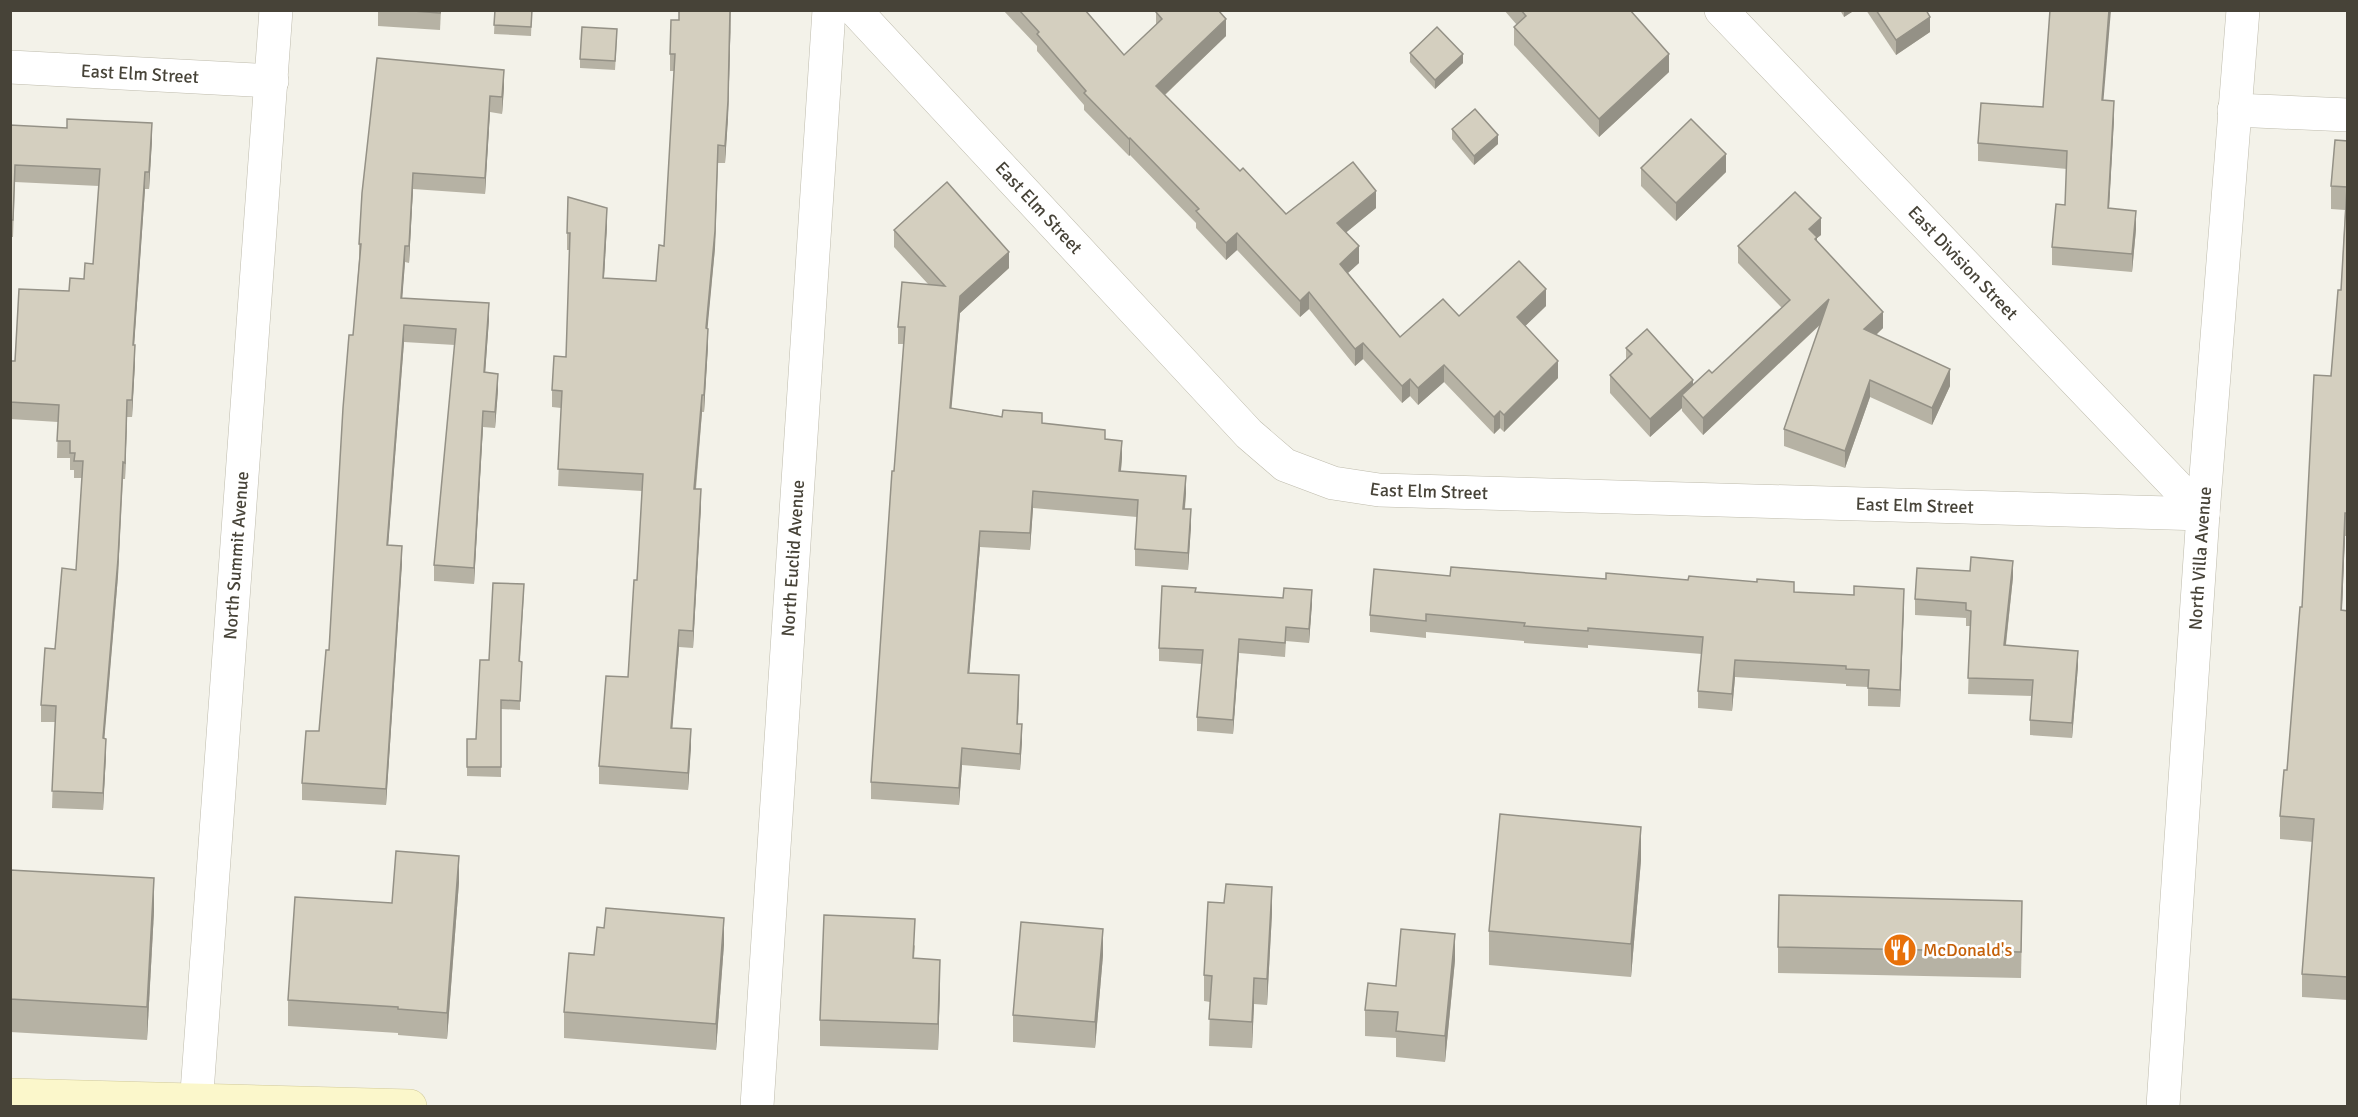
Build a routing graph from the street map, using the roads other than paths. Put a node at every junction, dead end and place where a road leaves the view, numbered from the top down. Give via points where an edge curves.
1 (276, 10) edge
2 (829, 10) edge
3 (855, 10) edge
4 (1721, 10) edge
5 (2243, 10) edge
6 (10, 67) edge
7 (272, 81) junction
8 (2234, 110) junction
9 (2348, 115) edge
10 (2203, 514) junction
11 (10, 1095) edge
12 (196, 1103) edge
13 (410, 1107) edge
14 (758, 1107) edge
15 (2163, 1107) edge

1 - 7 street, North Summit Avenue
2 - 14 street, North Euclid Avenue
3 - 10 street, East Elm Street via 1249,434 1285,465 1334,483 1379,490
4 - 10 street, East Division Street
5 - 8 street, North Villa Avenue
6 - 7 street, East Elm Street
7 - 12 street, North Summit Avenue
8 - 9 street
8 - 10 street, North Villa Avenue
10 - 15 street, North Villa Avenue
11 - 12 main road
12 - 13 main road

